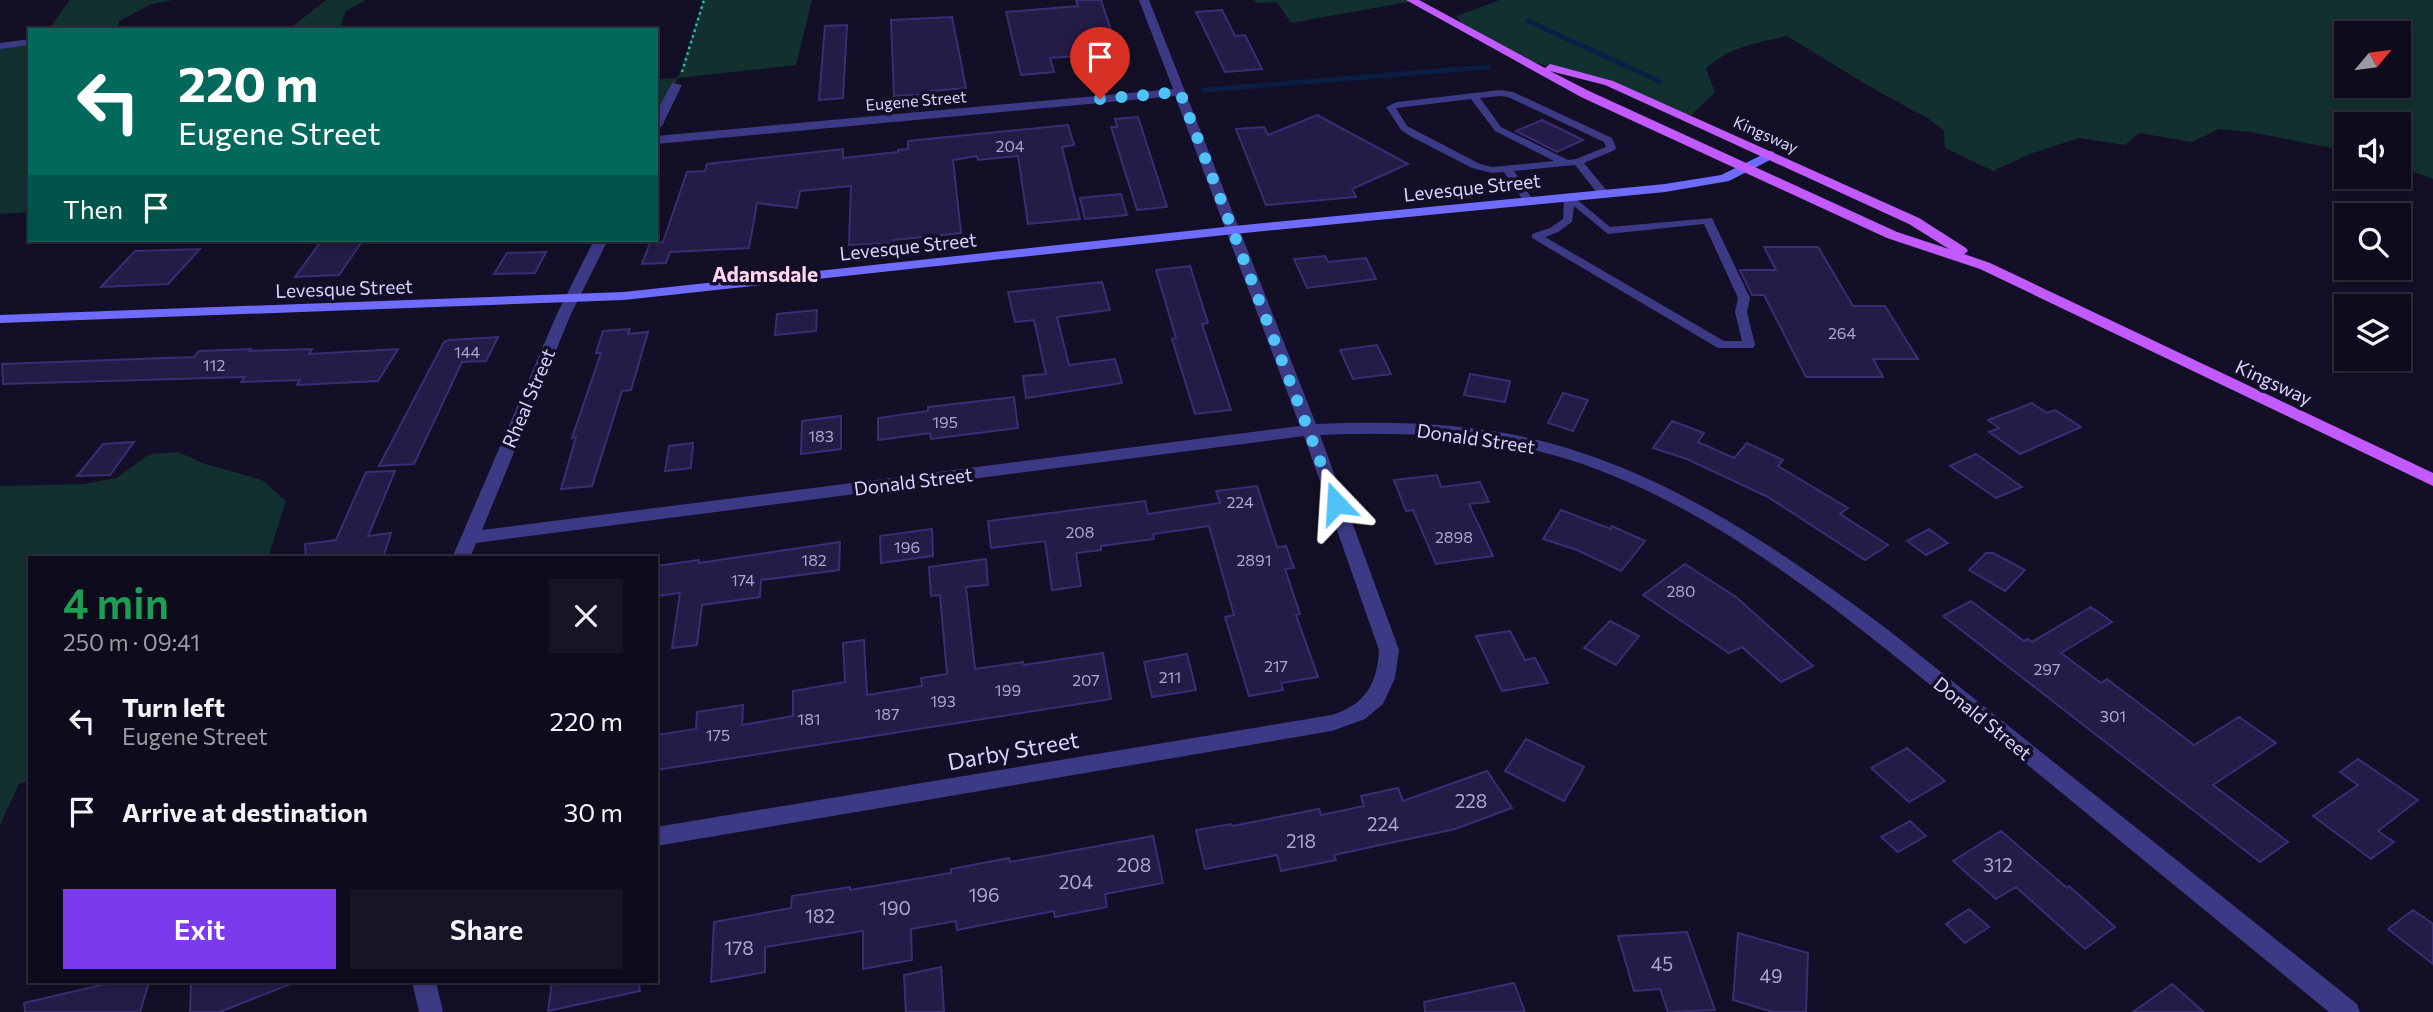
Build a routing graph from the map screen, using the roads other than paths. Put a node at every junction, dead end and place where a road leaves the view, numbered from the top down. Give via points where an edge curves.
1 (1144, 0) edge
2 (1411, 0) edge
3 (28, 42) edge
4 (0, 46) edge
5 (1522, 59) junction
6 (676, 85) road end
7 (1180, 92) junction
8 (1474, 96) junction
9 (658, 122) edge
10 (658, 140) edge
11 (1770, 155) junction
12 (1578, 162) junction
13 (1565, 163) junction
14 (1507, 169) junction
15 (1745, 169) junction
16 (1603, 193) junction
17 (1569, 196) junction
18 (1528, 200) junction
19 (1234, 230) junction
20 (600, 242) edge
21 (1985, 266) junction
22 (571, 299) junction
23 (0, 319) edge
24 (1310, 430) junction
25 (2433, 480) edge
26 (469, 538) junction
27 (462, 556) edge
28 (658, 837) edge
29 (424, 983) edge
30 (430, 1012) edge
31 (2348, 1012) edge

1 - 7 street
2 - 5 main road, Kingsway
3 - 4 street
5 - 11 main road, Kingsway via 1609,83
5 - 15 main road, Kingsway via 1585,94
6 - 9 street
7 - 10 street, Eugene Street
7 - 19 street
8 - 12 lane via 1510,94 1608,140 1611,148
8 - 13 lane via 1498,129
8 - 14 lane via 1391,107 1404,128 1415,135 1476,166
11 - 15 street, Levesque Street
11 - 21 main road, Kingsway via 1914,221
12 - 13 lane
12 - 16 lane
13 - 14 lane
14 - 18 lane
15 - 16 street, Levesque Street via 1700,184
15 - 21 main road, Kingsway via 1892,235
16 - 17 street, Levesque Street
17 - 17 lane via 1568,220 1536,236 1722,345 1749,345 1741,312 1744,298 1708,220 1608,231
17 - 18 street, Levesque Street
18 - 19 street, Levesque Street
19 - 22 street, Levesque Street
19 - 24 street
20 - 22 street, Rheal Street
21 - 25 main road, Kingsway
22 - 23 street, Levesque Street
22 - 26 street, Rheal Street
24 - 26 street, Donald Street
24 - 28 street, Darby Street via 1389,650 1387,677 1374,702 1351,718
24 - 31 street, Donald Street via 1439,430 1534,445 1588,461 1725,528 1805,577 1880,634
26 - 27 street, Rheal Street
29 - 30 street

